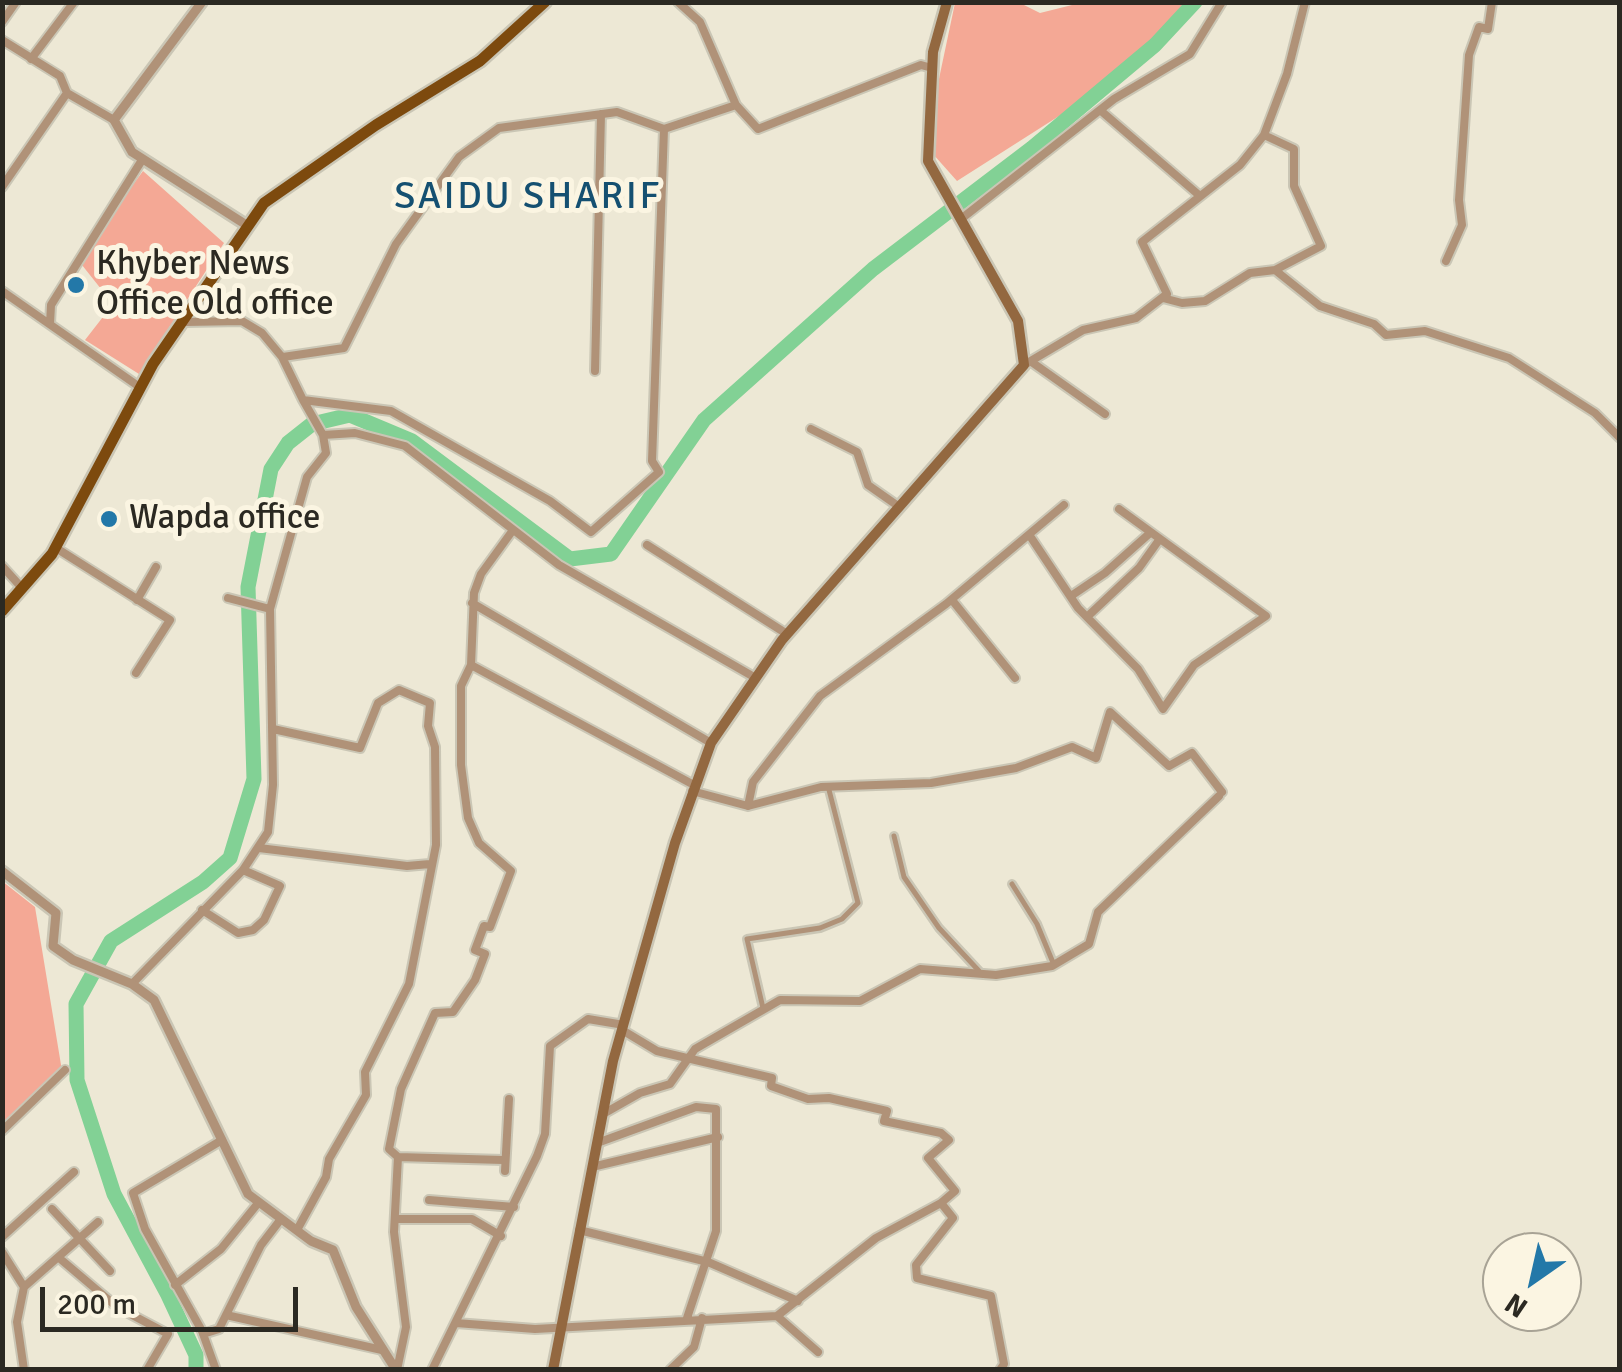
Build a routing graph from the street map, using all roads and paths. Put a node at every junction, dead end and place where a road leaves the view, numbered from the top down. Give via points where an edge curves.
1 (16, 2) edge
2 (74, 2) edge
3 (202, 2) edge
4 (545, 2) edge
5 (678, 2) edge
6 (947, 2) edge
7 (1222, 2) edge
8 (1304, 2) edge
9 (1492, 2) edge
10 (2, 22) edge
11 (2, 40) edge
12 (32, 59) junction
13 (932, 68) junction
14 (66, 94) junction
15 (736, 104) junction
16 (1100, 110) junction
17 (601, 114) junction
18 (114, 120) junction
19 (664, 129) junction
20 (1264, 135) junction
21 (142, 160) junction
22 (2, 187) edge
23 (1200, 196) junction
24 (962, 219) junction
25 (248, 226) junction
26 (1446, 261) dead end
27 (1275, 270) junction
28 (2, 292) edge
29 (1163, 298) junction
30 (185, 322) junction
31 (50, 324) junction
32 (282, 357) junction
33 (1028, 364) junction
34 (595, 372) dead end
35 (141, 388) junction
36 (303, 400) junction
37 (1105, 414) dead end
38 (811, 429) dead end
39 (323, 435) junction
40 (1620, 438) edge
41 (1064, 505) dead end
42 (898, 506) junction
43 (1119, 509) dead end
44 (513, 530) junction
45 (1150, 533) junction
46 (1030, 536) junction
47 (1159, 540) junction
48 (647, 545) dead end
49 (56, 548) junction
50 (2, 566) edge
51 (156, 567) dead end
52 (22, 588) junction
53 (1071, 596) junction
54 (228, 598) dead end
55 (137, 600) junction
56 (952, 600) junction
57 (472, 603) junction
58 (270, 609) junction
59 (2, 610) edge
60 (1087, 617) junction
61 (788, 634) junction
62 (471, 666) junction
63 (136, 674) dead end
64 (754, 678) junction
65 (1015, 678) dead end
66 (273, 729) junction
67 (711, 744) junction
68 (828, 786) junction
69 (693, 788) junction
70 (748, 806) junction
71 (894, 836) dead end
72 (260, 848) junction
73 (430, 864) junction
74 (244, 870) junction
75 (2, 871) edge
76 (1012, 884) dead end
77 (202, 910) junction
78 (1054, 965) junction
79 (981, 974) junction
80 (132, 984) junction
81 (764, 1011) junction
82 (623, 1027) junction
83 (684, 1059) junction
84 (65, 1070) dead end
85 (509, 1099) dead end
86 (602, 1114) junction
87 (2, 1132) edge
88 (718, 1137) junction
89 (222, 1140) junction
90 (597, 1143) junction
91 (398, 1157) junction
92 (502, 1160) junction
93 (592, 1167) junction
94 (505, 1171) dead end
95 (74, 1172) dead end
96 (429, 1200) dead end
97 (259, 1202) junction
98 (942, 1204) junction
99 (514, 1207) junction
100 (52, 1210) dead end
101 (281, 1219) junction
102 (396, 1219) junction
103 (98, 1222) dead end
104 (298, 1230) junction
105 (580, 1230) junction
106 (501, 1236) junction
107 (2, 1237) edge
108 (79, 1240) junction
109 (2, 1252) edge
110 (58, 1257) junction
111 (708, 1262) junction
112 (7, 1266) edge
113 (110, 1271) dead end
114 (175, 1285) junction
115 (24, 1287) junction
116 (798, 1301) junction
117 (226, 1315) junction
118 (777, 1316) junction
119 (688, 1318) junction
120 (702, 1318) junction
121 (17, 1322) junction
122 (456, 1323) junction
123 (2, 1326) edge
124 (560, 1326) junction
125 (203, 1334) junction
126 (382, 1350) junction
127 (818, 1352) dead end
128 (21, 1369) edge
129 (148, 1370) edge
130 (216, 1370) edge
131 (397, 1370) edge
132 (432, 1370) edge
133 (553, 1370) edge
134 (670, 1370) edge
135 (1000, 1370) edge

1 - 10 street
2 - 12 street
3 - 18 street
4 - 25 main road via 480,61 264,203
5 - 15 street via 700,22
6 - 13 main road
7 - 16 street via 1190,54
8 - 20 street
9 - 26 street via 1488,29 1479,28 1469,54 1462,225
11 - 12 street
12 - 14 street via 60,76
13 - 15 street via 921,66 758,129
13 - 24 main road via 928,161
14 - 18 street
14 - 22 street
15 - 19 street
16 - 23 street
16 - 24 street
17 - 19 street via 617,112
17 - 32 street via 499,128 458,157 396,244 344,348
17 - 34 street
18 - 21 street
19 - 36 street via 652,461 659,472 592,532 391,411
20 - 23 street via 1240,165
20 - 27 street via 1294,149 1294,186 1321,246
21 - 25 street
21 - 31 street via 51,305
23 - 29 street via 1142,242 1167,294
24 - 33 main road via 1018,321
25 - 30 main road
27 - 29 street via 1250,273 1205,300
27 - 40 street via 1320,306 1374,324 1386,335 1440,334 1509,358 1595,413
28 - 31 street
29 - 33 street via 1136,318 1083,330
30 - 32 street via 242,321
30 - 35 main road
31 - 35 street
32 - 36 street
33 - 37 street
33 - 42 main road
35 - 49 main road
36 - 39 street
38 - 42 street via 857,452 868,485
39 - 44 street via 355,434 405,446
39 - 58 street via 326,453 307,477
41 - 46 street
42 - 61 main road
43 - 45 street
44 - 57 street via 481,574
44 - 64 street via 559,565
45 - 47 street
45 - 53 street
46 - 53 street
46 - 56 street
47 - 60 street
47 - 60 street via 1266,616 1194,666 1163,709 1138,670
48 - 61 street
49 - 52 main road
49 - 55 street
50 - 52 street
51 - 55 street
52 - 59 main road
53 - 60 street
54 - 58 street
55 - 63 street via 170,620
56 - 65 street
56 - 70 street via 820,696 753,782
57 - 62 street
57 - 67 street
58 - 66 street
61 - 64 main road
62 - 69 street
62 - 91 street via 461,686 463,795 479,843 511,872 475,950 484,954 475,980 453,1012 434,1013 401,1088 389,1149
64 - 67 main road
66 - 72 street via 268,832
66 - 73 street via 360,748 378,702 399,690 430,703 436,845
67 - 69 main road
68 - 70 street
68 - 78 street via 931,783 1016,768 1072,748 1096,758 1110,712 1170,766 1192,753 1221,794 1098,912 1089,944
68 - 81 street via 858,903 820,928 746,938
69 - 70 street
69 - 82 main road
71 - 79 street via 904,877 938,928
72 - 73 street
72 - 74 street
73 - 104 street via 410,984 365,1072 366,1095
74 - 77 street
74 - 77 street via 280,886 264,920 238,934
75 - 80 street via 56,914 53,946
76 - 78 street
77 - 80 street
78 - 79 street
79 - 81 street via 920,969 860,1000 780,1000
80 - 89 street via 154,1000
81 - 83 street
82 - 83 street via 657,1051
82 - 86 main road
82 - 99 street via 588,1019 550,1046 545,1134
83 - 86 street via 670,1084
83 - 98 street via 772,1078 771,1086 808,1099 887,1111 884,1121 941,1134 949,1140 928,1158 955,1191
84 - 87 street
85 - 92 street
86 - 90 main road
88 - 90 street via 716,1110 696,1107
88 - 93 street
88 - 111 street via 716,1231
89 - 97 street via 248,1194
89 - 114 street via 133,1193
90 - 93 main road
91 - 92 street
91 - 102 street
92 - 94 street
93 - 105 main road
95 - 107 street
96 - 99 street
97 - 101 street
97 - 114 street via 221,1249
98 - 116 street via 876,1238
98 - 135 street via 953,1218 916,1265 917,1278 991,1296
99 - 106 street
100 - 108 street
101 - 104 street
101 - 117 street
102 - 106 street via 472,1220
102 - 131 street via 406,1327
103 - 108 street
104 - 126 street via 334,1250
105 - 111 street
105 - 124 main road
106 - 122 street
108 - 110 street
108 - 113 street
109 - 112 street
110 - 115 street
110 - 129 street via 117,1307 168,1334
111 - 116 street
111 - 119 street
112 - 115 street
114 - 125 street
115 - 121 street
116 - 118 street
117 - 125 street via 219,1329
117 - 126 street
118 - 120 street
118 - 127 street
119 - 120 street
119 - 124 street
120 - 134 street via 694,1347
121 - 123 street
121 - 128 street
122 - 124 street
122 - 132 street
124 - 133 main road
125 - 130 street
126 - 131 street

